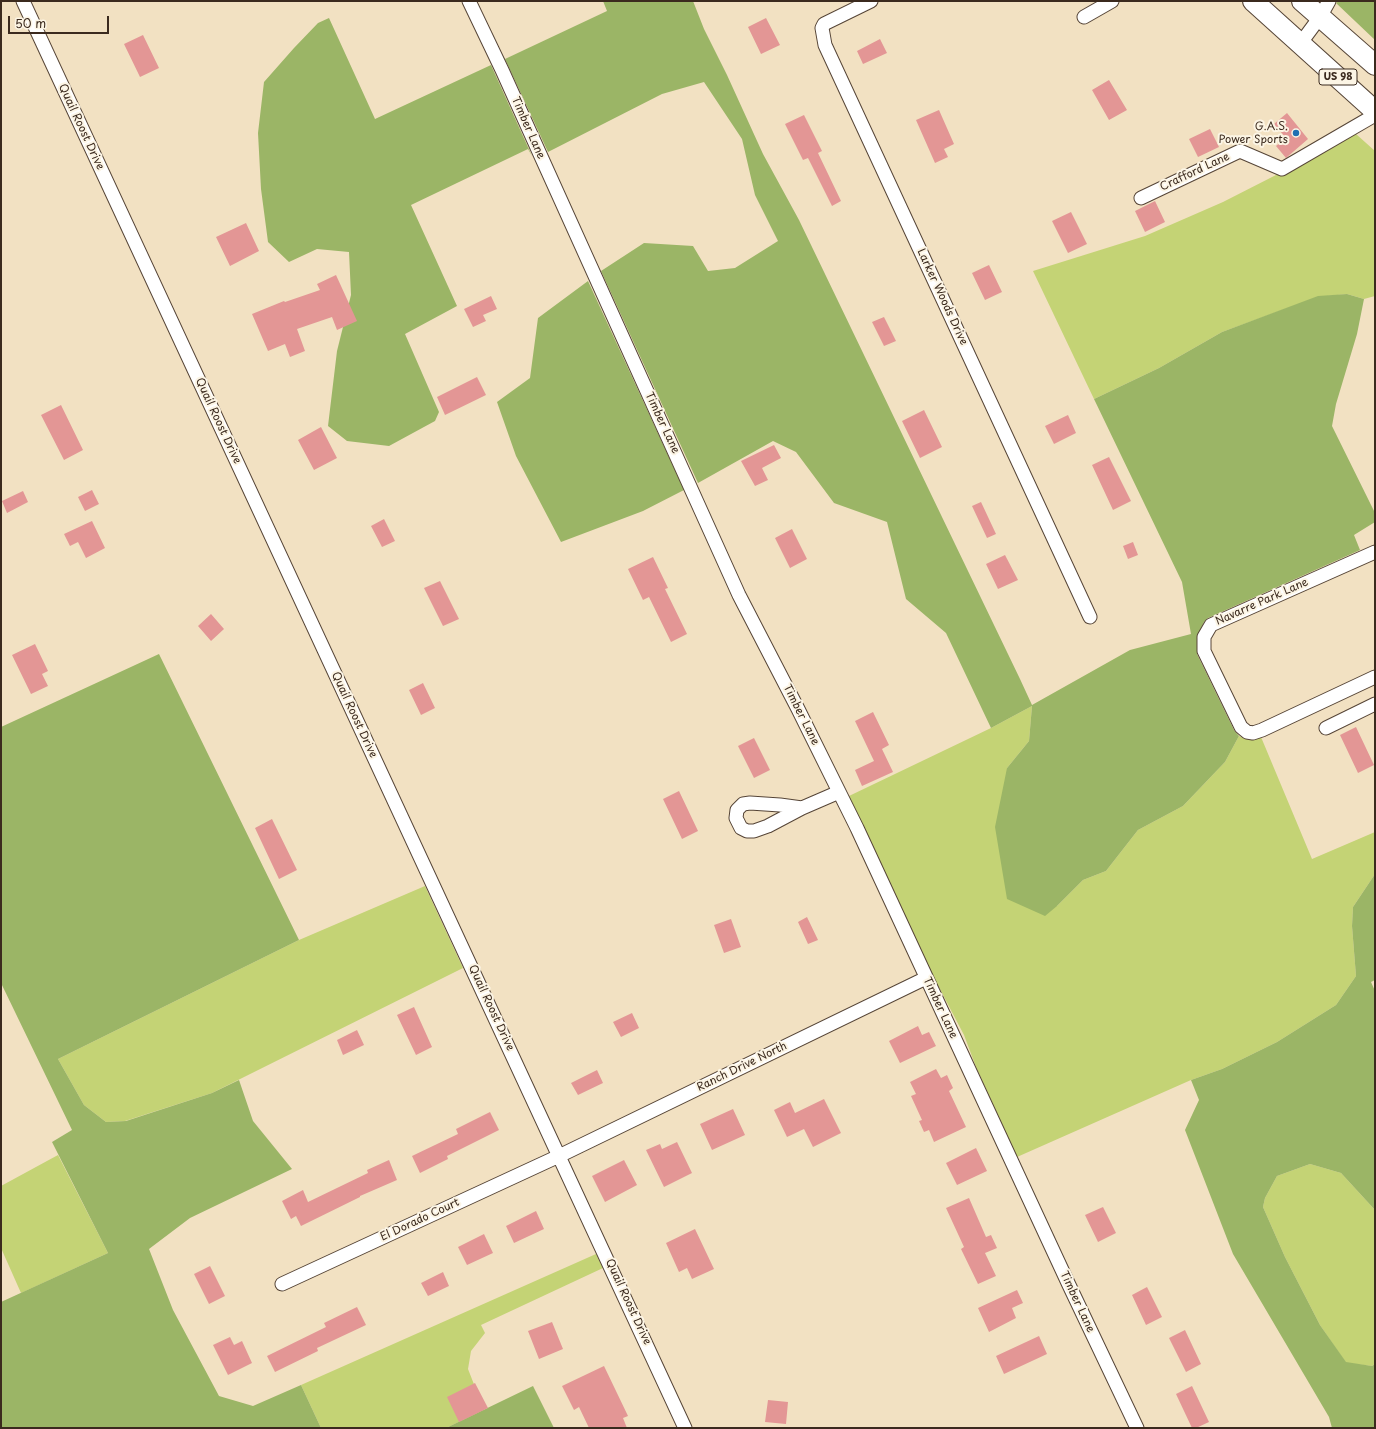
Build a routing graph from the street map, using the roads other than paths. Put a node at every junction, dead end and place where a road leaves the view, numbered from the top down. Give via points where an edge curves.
1 (23, 1) edge
2 (469, 1) edge
3 (871, 1) edge
4 (1112, 1) edge
5 (1254, 1) edge
6 (1302, 1) edge
7 (1325, 9) edge
8 (1084, 17) dead end
9 (1300, 44) junction
10 (1375, 65) edge
11 (1375, 111) edge
12 (1375, 116) edge
13 (1141, 198) dead end
14 (1375, 552) edge
15 (1090, 617) dead end
16 (1375, 677) edge
17 (1375, 704) edge
18 (1326, 728) dead end
19 (839, 792) junction
20 (802, 808) dead end
21 (926, 978) junction
22 (559, 1156) junction
23 (282, 1284) dead end
24 (685, 1428) edge
25 (1137, 1428) edge

1 - 22 street, Quail Roost Drive
2 - 19 street, Timber Lane via 739,595
3 - 15 street, Larker Woods Drive via 824,24 822,28 825,46
4 - 8 street
5 - 9 highway, US 98
6 - 7 highway, US 98
7 - 9 street
7 - 10 highway, US 98
9 - 11 highway, US 98
12 - 13 street, Crafford Lane via 1282,169 1240,151
14 - 16 street, Navarre Park Lane via 1211,625 1204,637 1204,651 1242,727 1247,732 1262,730
17 - 18 street
19 - 20 street
19 - 21 street, Timber Lane
21 - 22 street, Ranch Drive North
21 - 25 street, Timber Lane
22 - 23 street, El Dorado Court
22 - 24 street, Quail Roost Drive

